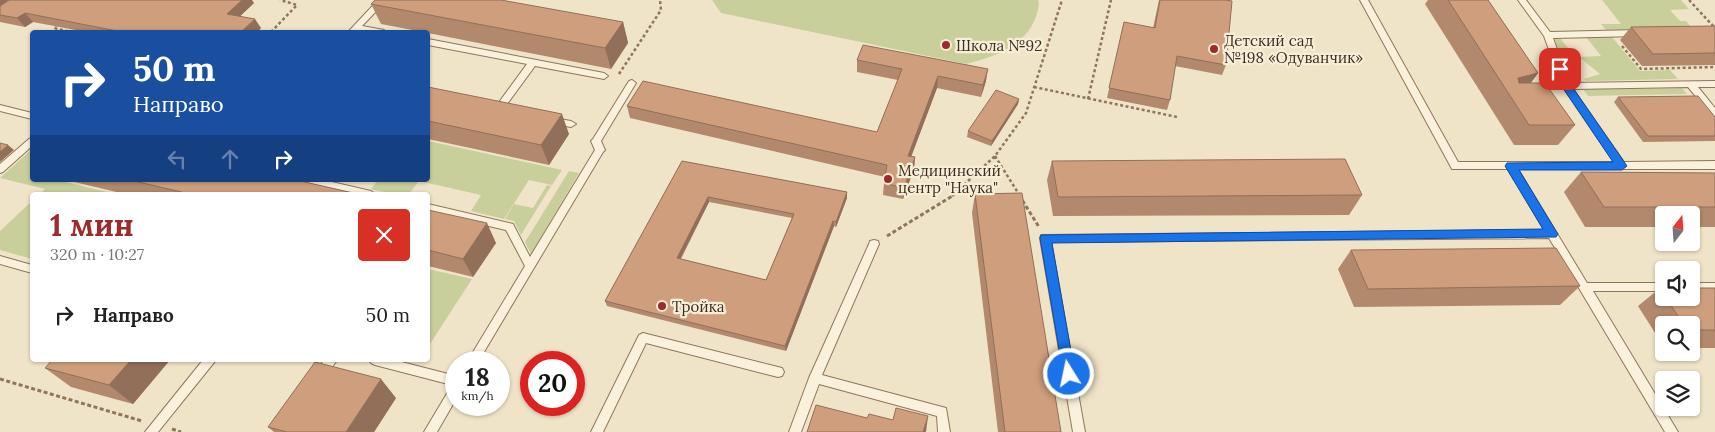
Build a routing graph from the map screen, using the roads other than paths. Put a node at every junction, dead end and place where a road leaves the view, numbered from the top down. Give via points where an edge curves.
1 (383, 0) edge
2 (1364, 0) edge
3 (1522, 0) edge
4 (354, 30) edge
5 (1649, 33) edge
6 (1548, 35) junction
7 (430, 44) edge
8 (533, 62) junction
9 (604, 76) dead end
10 (632, 83) dead end
11 (1690, 84) junction
12 (1715, 84) edge
13 (1566, 86) junction
14 (0, 108) edge
15 (499, 109) edge
16 (1715, 114) edge
17 (30, 116) edge
18 (544, 119) edge
19 (571, 124) dead end
20 (30, 143) edge
21 (1511, 166) junction
22 (1622, 166) junction
23 (1715, 166) edge
24 (0, 169) edge
25 (316, 182) edge
26 (358, 192) edge
27 (430, 208) edge
28 (1552, 234) junction
29 (874, 244) road end
30 (0, 260) edge
31 (530, 266) junction
32 (30, 268) edge
33 (1584, 287) junction
34 (1655, 287) edge
35 (1700, 287) edge
36 (1715, 287) edge
37 (479, 351) edge
38 (208, 362) edge
39 (330, 362) edge
40 (383, 362) edge
41 (778, 372) dead end
42 (445, 378) edge
43 (815, 378) junction
44 (313, 384) edge
45 (445, 407) edge
46 (154, 428) edge
47 (430, 432) edge
48 (597, 432) edge
49 (796, 432) edge
50 (944, 432) edge
51 (1079, 432) edge
52 (1672, 432) edge

1 - 4 lane
2 - 21 lane via 1455,166
3 - 6 lane
5 - 6 lane
6 - 13 lane
7 - 8 lane
8 - 9 lane
8 - 15 lane
10 - 31 lane via 596,141 600,150
11 - 12 lane
11 - 13 lane
11 - 16 lane
13 - 22 lane
14 - 17 lane
18 - 19 lane
20 - 24 lane
21 - 22 lane
21 - 28 lane
22 - 23 lane
25 - 26 lane
27 - 31 lane via 509,227
28 - 33 lane
28 - 51 lane via 1046,238
29 - 43 lane
30 - 32 lane
31 - 37 lane
33 - 34 lane
33 - 52 lane
35 - 36 lane
38 - 46 lane
39 - 44 lane
40 - 42 lane
41 - 48 lane via 643,338
43 - 49 lane
43 - 50 lane via 942,412
45 - 47 lane

